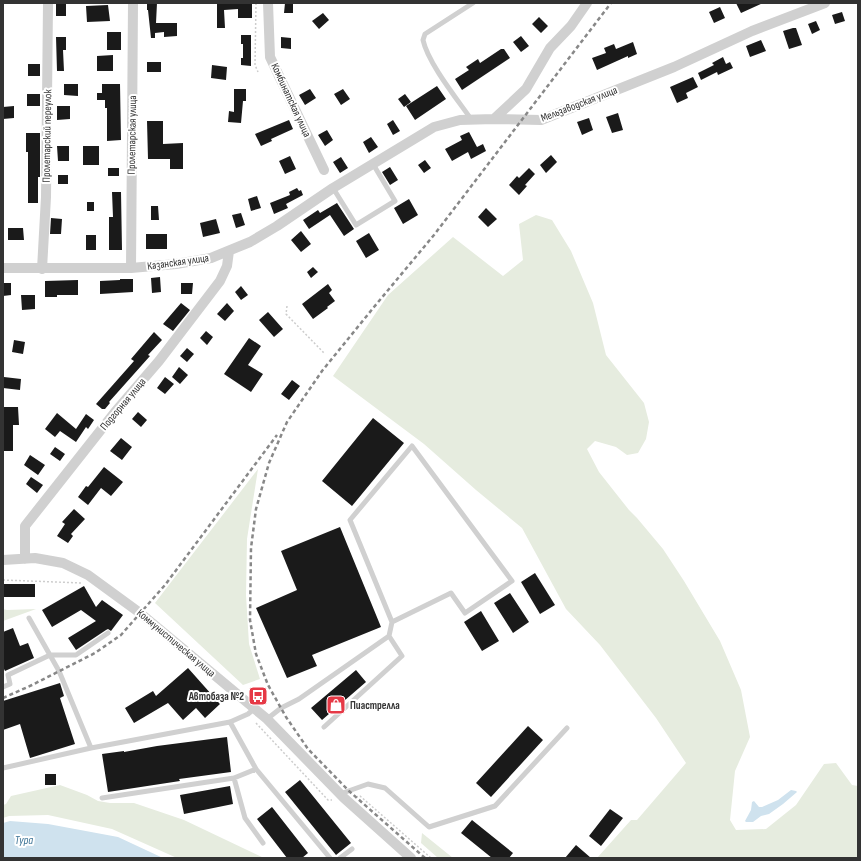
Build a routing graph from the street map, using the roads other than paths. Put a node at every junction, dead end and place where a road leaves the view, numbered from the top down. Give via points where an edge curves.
1 (48, 3) edge
2 (133, 3) edge
3 (268, 3) edge
4 (473, 3) edge
5 (587, 3) edge
6 (822, 4) edge
7 (472, 119) junction
8 (494, 119) junction
9 (373, 164) junction
10 (324, 170) dead end
11 (333, 188) junction
12 (229, 251) junction
13 (3, 268) edge
14 (131, 268) junction
15 (42, 269) junction
16 (25, 559) junction
17 (3, 560) edge
18 (28, 618) dead end
19 (392, 622) junction
20 (108, 633) dead end
21 (389, 636) junction
22 (50, 655) junction
23 (3, 687) edge
24 (251, 712) junction
25 (267, 719) junction
26 (230, 722) junction
27 (324, 727) dead end
28 (567, 728) dead end
29 (91, 748) junction
30 (3, 768) edge
31 (256, 768) junction
32 (234, 778) junction
33 (340, 794) junction
34 (102, 798) dead end
35 (263, 843) dead end
36 (352, 849) dead end
37 (330, 858) edge
38 (340, 858) edge
39 (411, 858) edge

1 - 15 street, Пролетарский переулок via 46,197
2 - 14 street, Пролетарская улица
3 - 10 street, Комбинатская улица via 270,57
4 - 7 lane via 425,34 423,40 429,56
5 - 8 street via 572,26 550,48 526,88
6 - 8 street, Мельзаводская улица via 541,120
7 - 8 street, Мельзаводская улица
7 - 9 street, Мельзаводская улица via 434,127
9 - 11 street, Мельзаводская улица
9 - 11 lane via 395,201 356,225
11 - 12 street, Казанская улица via 277,226
12 - 14 street, Казанская улица via 211,258
12 - 16 street, Подгорная улица via 227,266 220,281 159,361 115,412 25,526
13 - 15 street, Казанская улица
14 - 15 street, Казанская улица
16 - 17 street, Коммунистическая улица
16 - 24 street, Коммунистическая улица via 35,558 63,563 88,575 140,613
18 - 22 lane
19 - 19 lane via 350,520 412,446 512,581 465,613 451,593
19 - 21 lane
20 - 22 lane via 76,655
21 - 25 lane via 299,700 281,708
21 - 27 lane via 402,656
22 - 23 lane via 8,675 10,684
22 - 29 lane via 60,671
24 - 25 street, Коммунистическая улица
24 - 26 lane
25 - 33 street, Коммунистическая улица
26 - 29 lane
26 - 31 lane
28 - 33 lane via 495,806 429,827 386,788 368,784
29 - 30 lane
31 - 32 lane
31 - 37 lane
32 - 34 lane
32 - 35 lane via 245,818
33 - 39 street, Коммунистическая улица
36 - 38 lane

